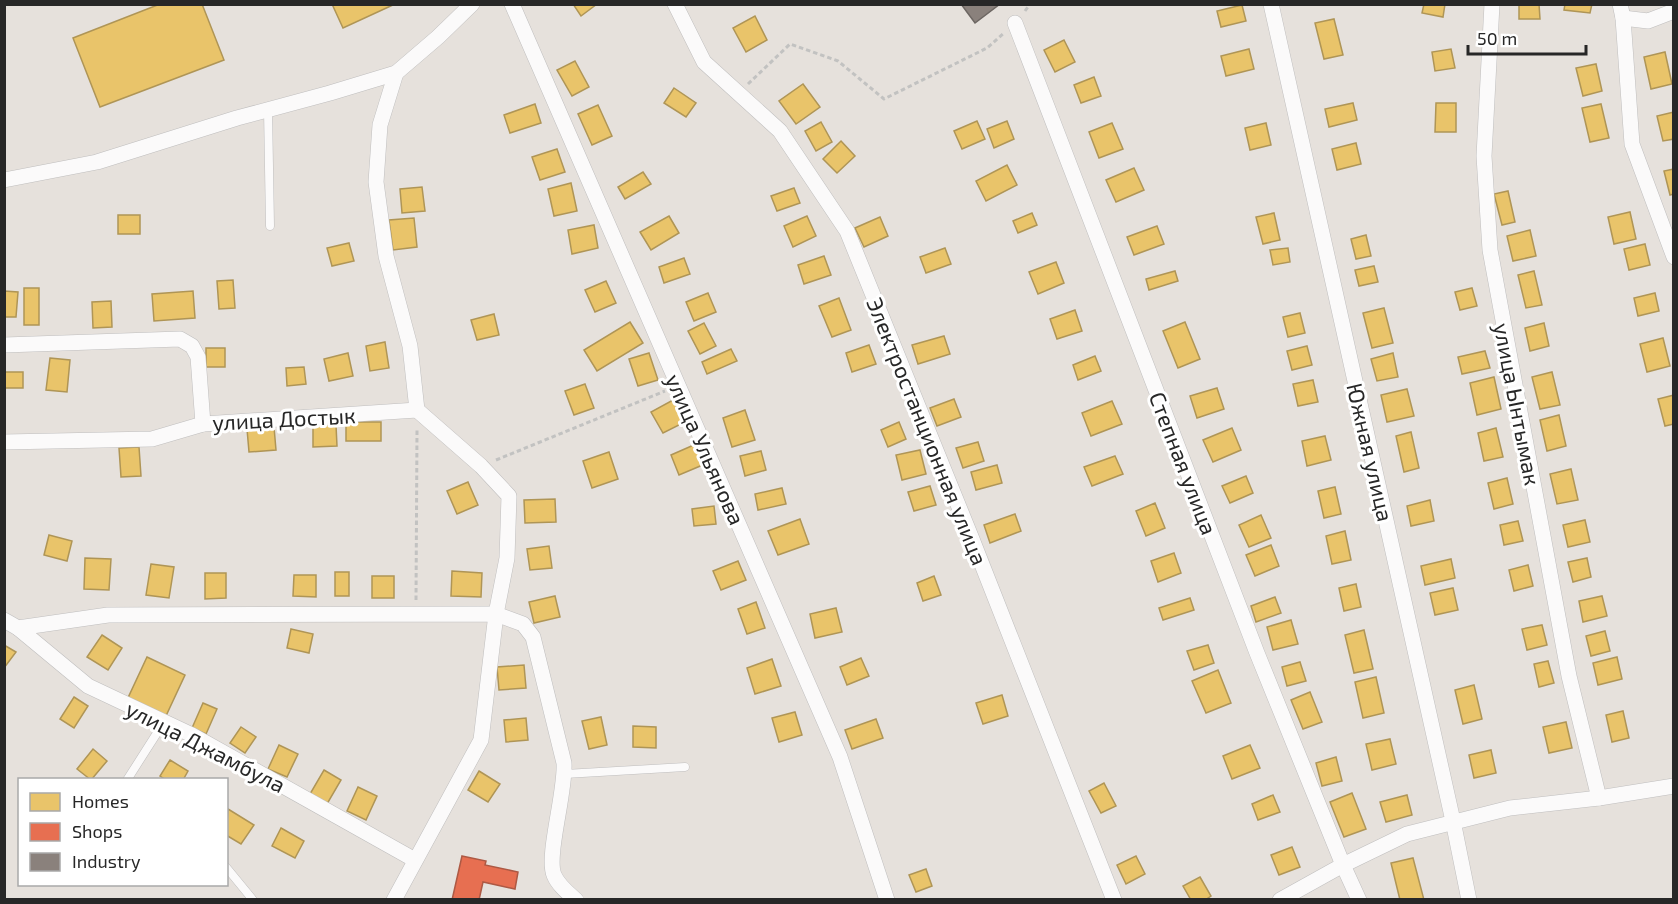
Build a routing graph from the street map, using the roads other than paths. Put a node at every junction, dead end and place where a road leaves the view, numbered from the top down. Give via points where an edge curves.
1 (472, 4) edge
2 (512, 4) edge
3 (675, 4) edge
4 (1271, 4) edge
5 (1492, 4) edge
6 (1622, 11) edge
7 (1674, 11) edge
8 (1015, 23) road end
9 (396, 74) junction
10 (268, 110) junction
11 (5, 183) edge
12 (270, 226) dead end
13 (1674, 257) edge
14 (4, 345) edge
15 (417, 410) junction
16 (203, 424) junction
17 (4, 442) edge
18 (496, 614) junction
19 (11, 624) edge
20 (164, 722) junction
21 (685, 767) dead end
22 (565, 774) junction
23 (128, 778) edge
24 (1674, 786) edge
25 (1599, 798) junction
26 (1453, 821) junction
27 (415, 860) junction
28 (1342, 865) junction
29 (228, 869) edge
30 (253, 900) edge
31 (394, 900) edge
32 (576, 900) edge
33 (887, 900) edge
34 (1114, 900) edge
35 (1280, 900) edge
36 (1359, 900) edge
37 (1469, 900) edge

1 - 9 street
2 - 33 street, улица Ульянова via 840,756
3 - 34 street, Электростанционная улица via 704,62 780,132 847,231
4 - 26 street, Южная улица
5 - 25 street, улица Ынтымак via 1484,156 1490,250 1569,676
6 - 7 street via 1648,21
6 - 13 street via 1632,144
8 - 28 street, Степная улица
9 - 10 street
9 - 15 street via 380,125 376,182 386,256 410,346
10 - 11 street via 97,162
10 - 12 lane
14 - 16 street, улица Достык via 180,339 192,346 198,357
15 - 16 street, улица Достык
15 - 18 street via 509,496 507,558
16 - 17 street via 152,439
18 - 19 street via 108,615
18 - 22 street via 523,624 533,637
18 - 27 street via 481,740
19 - 20 street, улица Джамбула via 88,686
20 - 23 lane
20 - 27 street, улица Джамбула
21 - 22 lane
22 - 32 street via 552,860 554,875
24 - 25 street
25 - 26 street via 1510,808
26 - 28 street via 1407,834
26 - 37 street, Южная улица
27 - 31 street
28 - 35 street
28 - 36 street, Степная улица
29 - 30 lane

